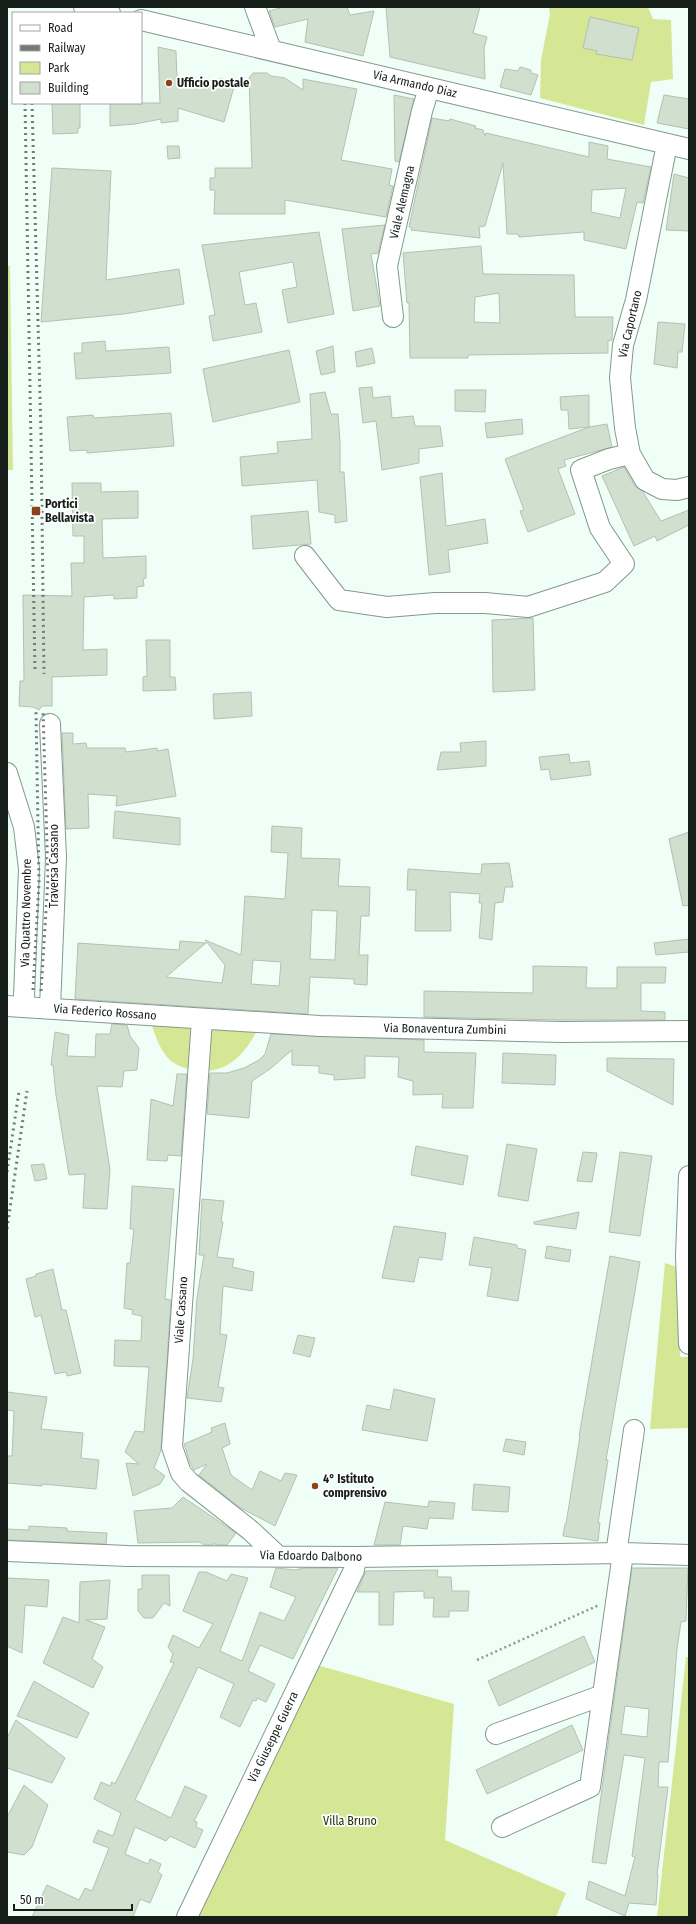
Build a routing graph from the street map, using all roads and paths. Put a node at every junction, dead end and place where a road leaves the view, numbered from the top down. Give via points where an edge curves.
1 (84, 7) edge
2 (256, 7) edge
3 (106, 12) edge
4 (142, 20) edge
5 (271, 50) junction
6 (430, 88) junction
7 (667, 144) junction
8 (689, 149) edge
9 (393, 317) dead end
10 (630, 454) junction
11 (689, 487) edge
12 (305, 556) dead end
13 (50, 724) dead end
14 (7, 773) edge
15 (17, 1006) edge
16 (50, 1008) junction
17 (202, 1019) junction
18 (689, 1031) edge
19 (689, 1176) edge
20 (687, 1256) edge
21 (689, 1344) edge
22 (634, 1430) dead end
23 (7, 1551) edge
24 (620, 1554) junction
25 (689, 1555) edge
26 (278, 1556) junction
27 (356, 1557) junction
28 (617, 1596) junction
29 (477, 1660) dead end
30 (603, 1695) junction
31 (496, 1734) dead end
32 (502, 1827) dead end
33 (187, 1917) edge

1 - 3 street
2 - 5 street
4 - 5 street, Via Armando Diaz
5 - 6 street, Via Armando Diaz
6 - 7 street, Via Armando Diaz
6 - 9 street, Viale Alemagna via 422,111 387,266
7 - 8 street, Via Armando Diaz
7 - 10 street, Via Caportano via 636,300 623,345 620,378
10 - 11 street, Via Caportano via 645,480 662,489 677,490
10 - 12 street via 581,470 600,528 624,564 605,582 569,594 528,606 435,603 387,607 339,600
13 - 16 street, Traversa Cassano via 56,857
14 - 15 street, Via Quattro Novembre via 24,827 29,869 24,996
15 - 16 street, Via Federico Rossano
16 - 17 street, Via Federico Rossano
17 - 18 street, Via Bonaventura Zumbini via 351,1027 562,1032
17 - 26 street, Viale Cassano via 172,1447 181,1473 189,1482 250,1530
19 - 20 street
20 - 21 street
22 - 24 street
23 - 26 street, Via Edoardo Dalbono via 128,1556
24 - 25 street, Via Edoardo Dalbono
24 - 27 street, Via Edoardo Dalbono
24 - 28 street
26 - 27 street, Via Edoardo Dalbono
27 - 33 street, Via Giuseppe Guerra via 354,1570
28 - 29 path
28 - 30 street
30 - 31 street
30 - 32 street via 590,1787

